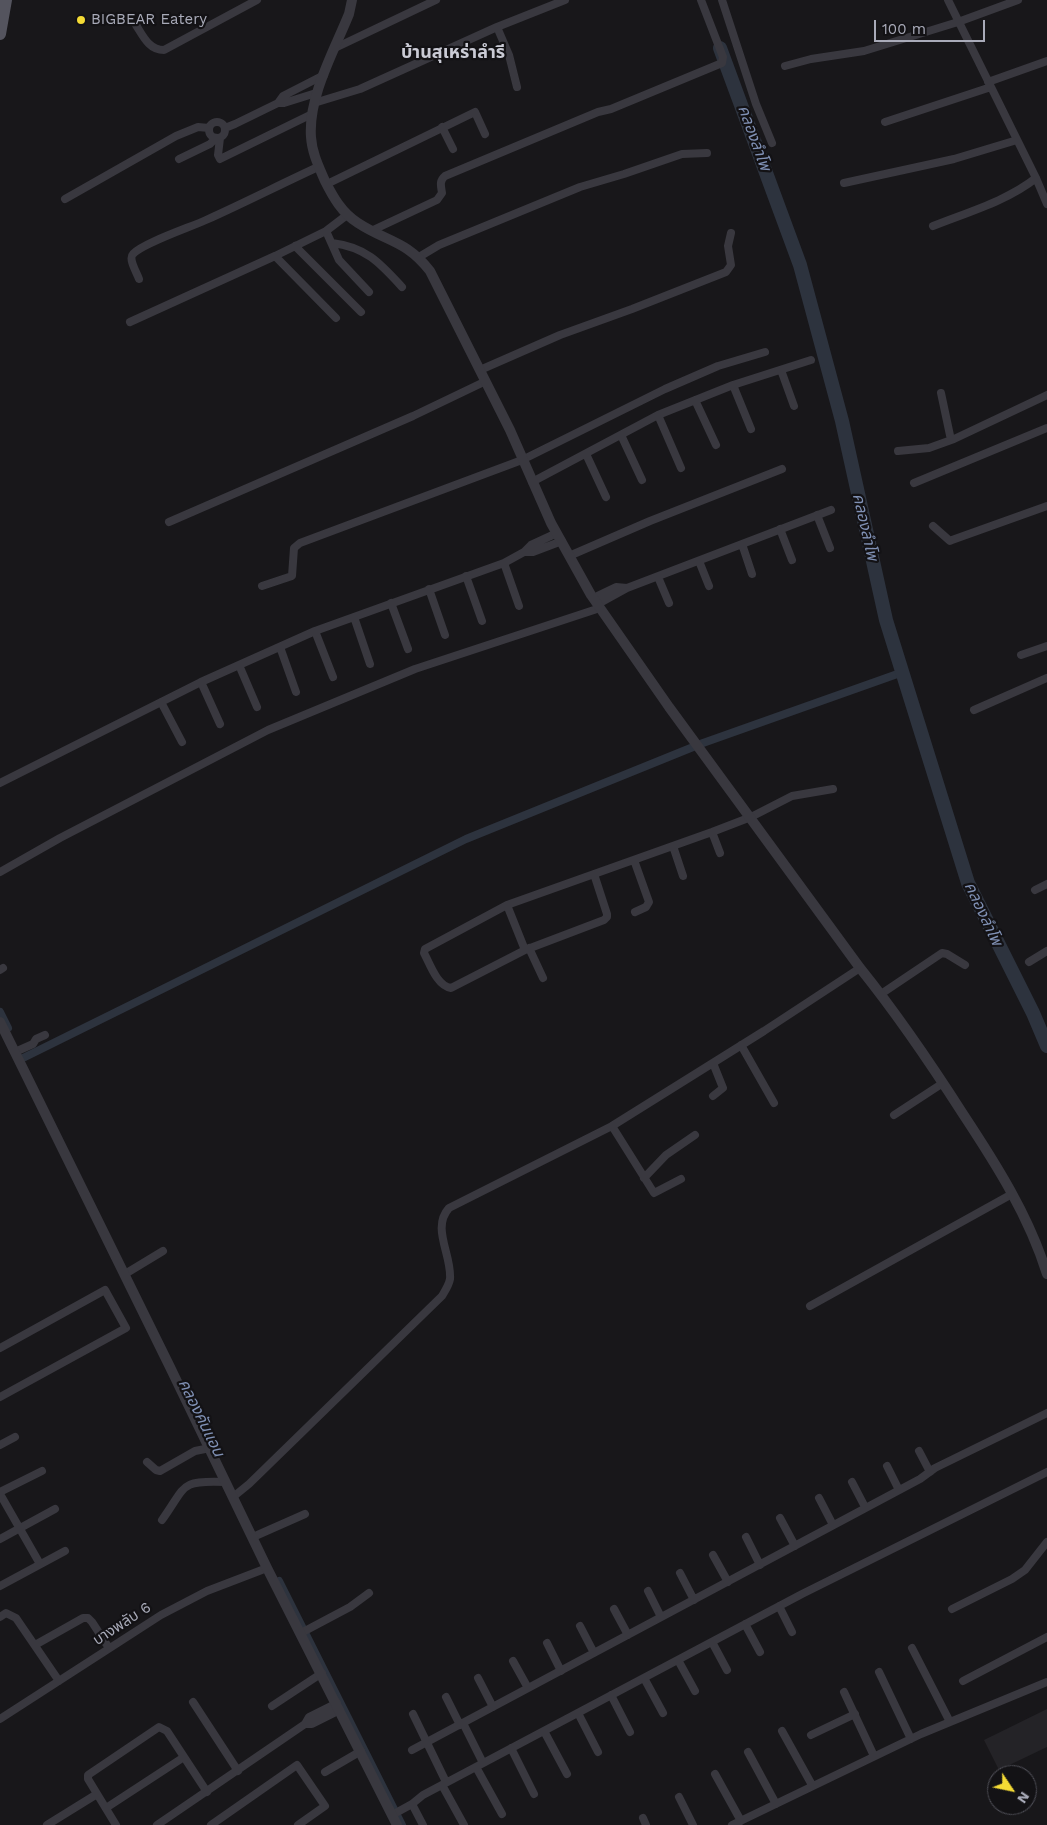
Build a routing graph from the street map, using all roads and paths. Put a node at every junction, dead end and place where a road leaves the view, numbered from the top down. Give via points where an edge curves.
1 (6, 0) edge
2 (257, 0) edge
3 (352, 0) edge
4 (436, 0) edge
5 (565, 0) edge
6 (701, 0) edge
7 (722, 0) edge
8 (948, 0) edge
9 (1018, 0) edge
10 (958, 22) junction
11 (136, 25) dead end
12 (497, 27) junction
13 (0, 34) edge
14 (335, 48) junction
15 (1047, 61) edge
16 (785, 66) dead end
17 (324, 75) junction
18 (989, 85) junction
19 (517, 87) dead end
20 (316, 93) junction
21 (278, 103) junction
22 (313, 109) junction
23 (885, 122) dead end
24 (442, 127) junction
25 (209, 128) junction
26 (224, 128) junction
27 (485, 134) dead end
28 (218, 138) junction
29 (1017, 140) junction
30 (772, 143) dead end
31 (453, 149) dead end
32 (707, 153) dead end
33 (179, 159) dead end
34 (318, 166) junction
35 (1036, 178) junction
36 (844, 183) dead end
37 (327, 184) junction
38 (65, 199) dead end
39 (1047, 204) edge
40 (347, 215) junction
41 (933, 226) dead end
42 (326, 230) junction
43 (371, 231) junction
44 (731, 233) dead end
45 (332, 243) junction
46 (295, 246) junction
47 (275, 256) junction
48 (419, 257) junction
49 (139, 279) dead end
50 (402, 287) dead end
51 (369, 292) dead end
52 (361, 312) dead end
53 (336, 318) dead end
54 (130, 322) dead end
55 (765, 352) dead end
56 (811, 360) dead end
57 (480, 370) junction
58 (781, 370) junction
59 (486, 381) junction
60 (733, 385) junction
61 (941, 393) dead end
62 (1047, 395) edge
63 (695, 400) junction
64 (794, 406) dead end
65 (658, 415) junction
66 (1047, 428) edge
67 (751, 429) dead end
68 (621, 435) junction
69 (951, 440) junction
70 (716, 444) dead end
71 (898, 452) dead end
72 (586, 454) junction
73 (522, 460) junction
74 (681, 468) dead end
75 (782, 469) dead end
76 (642, 480) dead end
77 (532, 482) junction
78 (914, 483) dead end
79 (606, 498) dead end
80 (1047, 506) edge
81 (831, 510) dead end
82 (817, 515) junction
83 (169, 522) dead end
84 (933, 526) dead end
85 (780, 529) junction
86 (560, 538) junction
87 (742, 544) junction
88 (830, 548) dead end
89 (569, 556) junction
90 (792, 560) dead end
91 (699, 561) junction
92 (504, 562) junction
93 (752, 574) dead end
94 (466, 576) junction
95 (658, 576) junction
96 (262, 586) dead end
97 (709, 586) dead end
98 (429, 589) junction
99 (669, 602) dead end
100 (391, 603) junction
101 (597, 603) junction
102 (519, 606) dead end
103 (354, 616) junction
104 (482, 621) dead end
105 (315, 631) junction
106 (445, 635) dead end
107 (1047, 646) edge
108 (280, 647) junction
109 (408, 649) dead end
110 (1022, 655) dead end
111 (370, 664) dead end
112 (239, 665) junction
113 (333, 677) dead end
114 (1047, 678) edge
115 (201, 682) junction
116 (296, 692) dead end
117 (161, 702) junction
118 (257, 707) dead end
119 (974, 710) dead end
120 (220, 724) dead end
121 (182, 742) dead end
122 (0, 783) edge
123 (833, 789) dead end
124 (750, 817) junction
125 (712, 832) junction
126 (673, 846) junction
127 (720, 853) dead end
128 (634, 860) junction
129 (0, 872) edge
130 (594, 874) junction
131 (683, 876) dead end
132 (1047, 884) edge
133 (1035, 890) dead end
134 (507, 905) junction
135 (635, 912) dead end
136 (527, 949) junction
137 (1047, 951) edge
138 (1029, 962) dead end
139 (965, 965) dead end
140 (860, 968) junction
141 (544, 978) dead end
142 (881, 994) junction
143 (0, 1022) edge
144 (45, 1035) dead end
145 (741, 1045) junction
146 (17, 1052) junction
147 (712, 1063) junction
148 (943, 1083) junction
149 (713, 1096) dead end
150 (774, 1103) dead end
151 (894, 1115) dead end
152 (612, 1126) junction
153 (695, 1135) dead end
154 (644, 1178) junction
155 (681, 1179) dead end
156 (1012, 1194) junction
157 (163, 1251) dead end
158 (126, 1273) junction
159 (1047, 1274) edge
160 (810, 1306) dead end
161 (0, 1348) edge
162 (0, 1397) edge
163 (1047, 1413) edge
164 (16, 1436) dead end
165 (0, 1445) edge
166 (210, 1448) junction
167 (919, 1452) dead end
168 (147, 1462) dead end
169 (886, 1466) dead end
170 (42, 1470) dead end
171 (930, 1472) junction
172 (1047, 1472) edge
173 (226, 1482) junction
174 (852, 1482) dead end
175 (899, 1490) junction
176 (0, 1493) edge
177 (234, 1496) junction
178 (819, 1498) dead end
179 (865, 1508) junction
180 (56, 1509) dead end
181 (305, 1514) dead end
182 (780, 1518) dead end
183 (162, 1520) dead end
184 (833, 1525) junction
185 (20, 1529) junction
186 (254, 1536) junction
187 (746, 1537) dead end
188 (0, 1539) edge
189 (1047, 1542) edge
190 (795, 1546) junction
191 (65, 1552) dead end
192 (714, 1555) dead end
193 (40, 1564) junction
194 (760, 1565) junction
195 (267, 1568) junction
196 (680, 1573) dead end
197 (728, 1582) junction
198 (0, 1586) edge
199 (648, 1591) dead end
200 (369, 1593) dead end
201 (694, 1600) junction
202 (779, 1606) junction
203 (614, 1609) dead end
204 (952, 1609) dead end
205 (0, 1617) edge
206 (662, 1617) junction
207 (745, 1624) junction
208 (580, 1626) dead end
209 (302, 1632) junction
210 (792, 1632) dead end
211 (628, 1635) junction
212 (1047, 1637) edge
213 (712, 1642) junction
214 (547, 1643) dead end
215 (35, 1645) junction
216 (109, 1648) junction
217 (912, 1648) dead end
218 (760, 1652) dead end
219 (594, 1653) junction
220 (513, 1660) dead end
221 (678, 1660) junction
222 (726, 1670) dead end
223 (561, 1671) junction
224 (880, 1672) dead end
225 (322, 1673) junction
226 (478, 1678) dead end
227 (644, 1678) junction
228 (59, 1681) junction
229 (963, 1681) dead end
230 (1047, 1682) edge
231 (528, 1688) junction
232 (695, 1691) dead end
233 (844, 1692) dead end
234 (611, 1695) junction
235 (446, 1697) dead end
236 (193, 1702) dead end
237 (272, 1706) dead end
238 (338, 1707) junction
239 (493, 1707) junction
240 (578, 1712) junction
241 (663, 1713) dead end
242 (413, 1714) dead end
243 (855, 1714) junction
244 (0, 1719) edge
245 (950, 1722) junction
246 (461, 1724) junction
247 (782, 1730) dead end
248 (544, 1731) junction
249 (630, 1732) dead end
250 (811, 1735) dead end
251 (911, 1738) junction
252 (427, 1742) junction
253 (511, 1748) junction
254 (412, 1750) dead end
255 (361, 1751) junction
256 (598, 1752) dead end
257 (748, 1752) dead end
258 (874, 1756) junction
259 (184, 1757) junction
260 (480, 1765) junction
261 (238, 1771) junction
262 (325, 1772) dead end
263 (567, 1774) dead end
264 (715, 1774) dead end
265 (444, 1784) junction
266 (812, 1785) junction
267 (207, 1792) junction
268 (97, 1794) junction
269 (534, 1794) dead end
270 (678, 1797) dead end
271 (776, 1804) junction
272 (410, 1805) junction
273 (106, 1808) junction
274 (394, 1814) junction
275 (502, 1814) dead end
276 (741, 1821) junction
277 (159, 1824) edge
278 (47, 1825) edge
279 (116, 1825) edge
280 (211, 1825) edge
281 (298, 1825) edge
282 (397, 1825) edge
283 (423, 1825) edge
284 (464, 1825) edge
285 (693, 1825) edge
286 (732, 1825) edge

1 - 13 main road
2 - 11 street via 164,50 158,50 145,40
3 - 14 street
4 - 14 street
5 - 12 street
6 - 43 street via 723,58 722,63 445,176 441,179 442,193 437,200
7 - 30 street
8 - 10 street
9 - 10 street
10 - 16 street via 864,51
10 - 18 street
12 - 19 street via 509,55
12 - 22 street
14 - 17 street
15 - 18 street
17 - 20 street
17 - 21 street via 283,96
18 - 23 street
18 - 29 street
20 - 21 street
20 - 22 street
21 - 26 street
22 - 28 street via 220,160
22 - 34 street via 311,138
24 - 27 street via 474,112
24 - 31 street
24 - 37 street
25 - 26 street via 217,122
25 - 28 street via 211,136
25 - 38 street via 198,127 176,136
26 - 28 street via 224,134
28 - 33 street
29 - 35 street
29 - 36 street via 954,159
32 - 48 street via 682,154 580,188 439,245
34 - 37 street
34 - 49 street via 132,254
35 - 39 street
35 - 41 street via 1006,197
37 - 40 street
40 - 42 street
40 - 43 street
42 - 45 street
42 - 46 street
43 - 48 street via 403,244
44 - 57 street via 728,246 731,265 726,272 560,335
45 - 50 street via 349,245 365,253
45 - 51 street via 339,260
46 - 47 street
46 - 52 street
47 - 53 street
47 - 54 street
48 - 57 street via 430,271
55 - 73 street via 718,366 665,389
56 - 58 street
57 - 59 street
58 - 60 street
58 - 64 street
59 - 73 street
59 - 83 street via 414,416
60 - 63 street
60 - 67 street
61 - 69 street
62 - 69 street
63 - 65 street
63 - 70 street
65 - 68 street
65 - 74 street
66 - 78 street
68 - 72 street
68 - 76 street
69 - 71 street via 929,448
72 - 77 street
72 - 79 street
73 - 77 street
73 - 96 street via 300,543 294,548 292,576
75 - 89 street
77 - 86 street
80 - 84 street via 950,541
81 - 82 street
82 - 85 street
82 - 88 street
85 - 87 street
85 - 90 street
86 - 89 street
86 - 92 street via 531,545
87 - 91 street
87 - 93 street
89 - 101 street
91 - 95 street
91 - 97 street
92 - 94 street
92 - 102 street
94 - 98 street
94 - 104 street
95 - 99 street
95 - 101 street via 628,588 616,586
98 - 100 street
98 - 106 street
100 - 103 street
100 - 109 street
101 - 124 street
101 - 129 street via 415,669 268,730
103 - 105 street
103 - 111 street
105 - 108 street
105 - 113 street
107 - 110 street
108 - 112 street
108 - 116 street
112 - 115 street
112 - 118 street
114 - 119 street
115 - 117 street
115 - 120 street
117 - 121 street
117 - 122 street
123 - 124 street via 792,796
124 - 125 street
124 - 140 street
125 - 126 street
125 - 127 street
126 - 128 street
126 - 131 street
128 - 130 street
128 - 135 street via 649,902
130 - 134 street
130 - 136 street via 607,917
132 - 133 street
134 - 136 street
134 - 136 street via 429,946 424,953 441,983 451,988
136 - 141 street
137 - 138 street
139 - 142 street via 947,954 936,955
140 - 142 street
140 - 145 street
142 - 148 street
143 - 146 street
144 - 146 street
145 - 147 street
145 - 150 street
146 - 158 street
147 - 149 street via 723,1088
147 - 152 street
148 - 151 street
148 - 156 street
152 - 154 street
152 - 177 street via 449,1208 441,1225 450,1278 442,1296
153 - 154 street via 666,1155
154 - 155 street via 654,1193
156 - 159 street via 1035,1239
156 - 160 street
157 - 158 street
158 - 166 street
161 - 162 street via 105,1290 126,1328
163 - 171 street
164 - 165 street
166 - 168 street via 195,1451 160,1471
166 - 173 street
167 - 171 street
169 - 175 street
170 - 176 street
171 - 175 street
172 - 202 street
173 - 177 street
173 - 183 street via 189,1484
174 - 179 street
175 - 179 street
176 - 185 street
177 - 186 street
178 - 184 street
179 - 184 street
180 - 185 street
181 - 186 street
182 - 190 street
184 - 190 street
185 - 188 street
185 - 193 street
186 - 195 street
187 - 194 street
189 - 204 street via 1025,1570
190 - 194 street
191 - 193 street
192 - 197 street
193 - 198 street
194 - 197 street
195 - 209 street
195 - 216 street, บางพลับ 6 via 207,1591
196 - 201 street
197 - 201 street
199 - 206 street
200 - 209 street via 350,1607
201 - 206 street
202 - 207 street
202 - 210 street
203 - 211 street
205 - 215 street via 6,1613 12,1615
206 - 211 street
207 - 213 street
207 - 218 street
208 - 219 street
209 - 225 street
211 - 219 street
212 - 229 street
213 - 221 street
213 - 222 street
214 - 223 street
215 - 216 street via 88,1618
215 - 228 street
216 - 228 street, บางพลับ 6
217 - 245 street
219 - 223 street
220 - 231 street
221 - 227 street
221 - 232 street
223 - 231 street
224 - 251 street
225 - 237 street
225 - 238 street
226 - 239 street
227 - 234 street
227 - 241 street
228 - 244 street, บางพลับ 6
230 - 245 street
231 - 239 street
233 - 243 street
234 - 240 street
234 - 249 street
235 - 246 street
236 - 261 street
238 - 255 street
238 - 261 street via 309,1717 305,1724
239 - 246 street
240 - 248 street
240 - 256 street
242 - 252 street
243 - 250 street
243 - 258 street
245 - 251 street
246 - 252 street
246 - 260 street
247 - 266 street
248 - 253 street
248 - 263 street
251 - 258 street
252 - 254 street
252 - 265 street
253 - 260 street
253 - 269 street
255 - 262 street
255 - 274 street
257 - 271 street
258 - 266 street
259 - 267 street
259 - 268 street via 167,1732 159,1727 88,1775
259 - 273 street
260 - 265 street
260 - 275 street
261 - 267 street
264 - 276 street
265 - 272 street
265 - 284 street
266 - 271 street
267 - 277 street
268 - 273 street
268 - 278 street
270 - 285 street
271 - 276 street
272 - 274 street
272 - 283 street
273 - 279 street
274 - 282 street
276 - 286 street
280 - 281 street via 297,1765 325,1806

